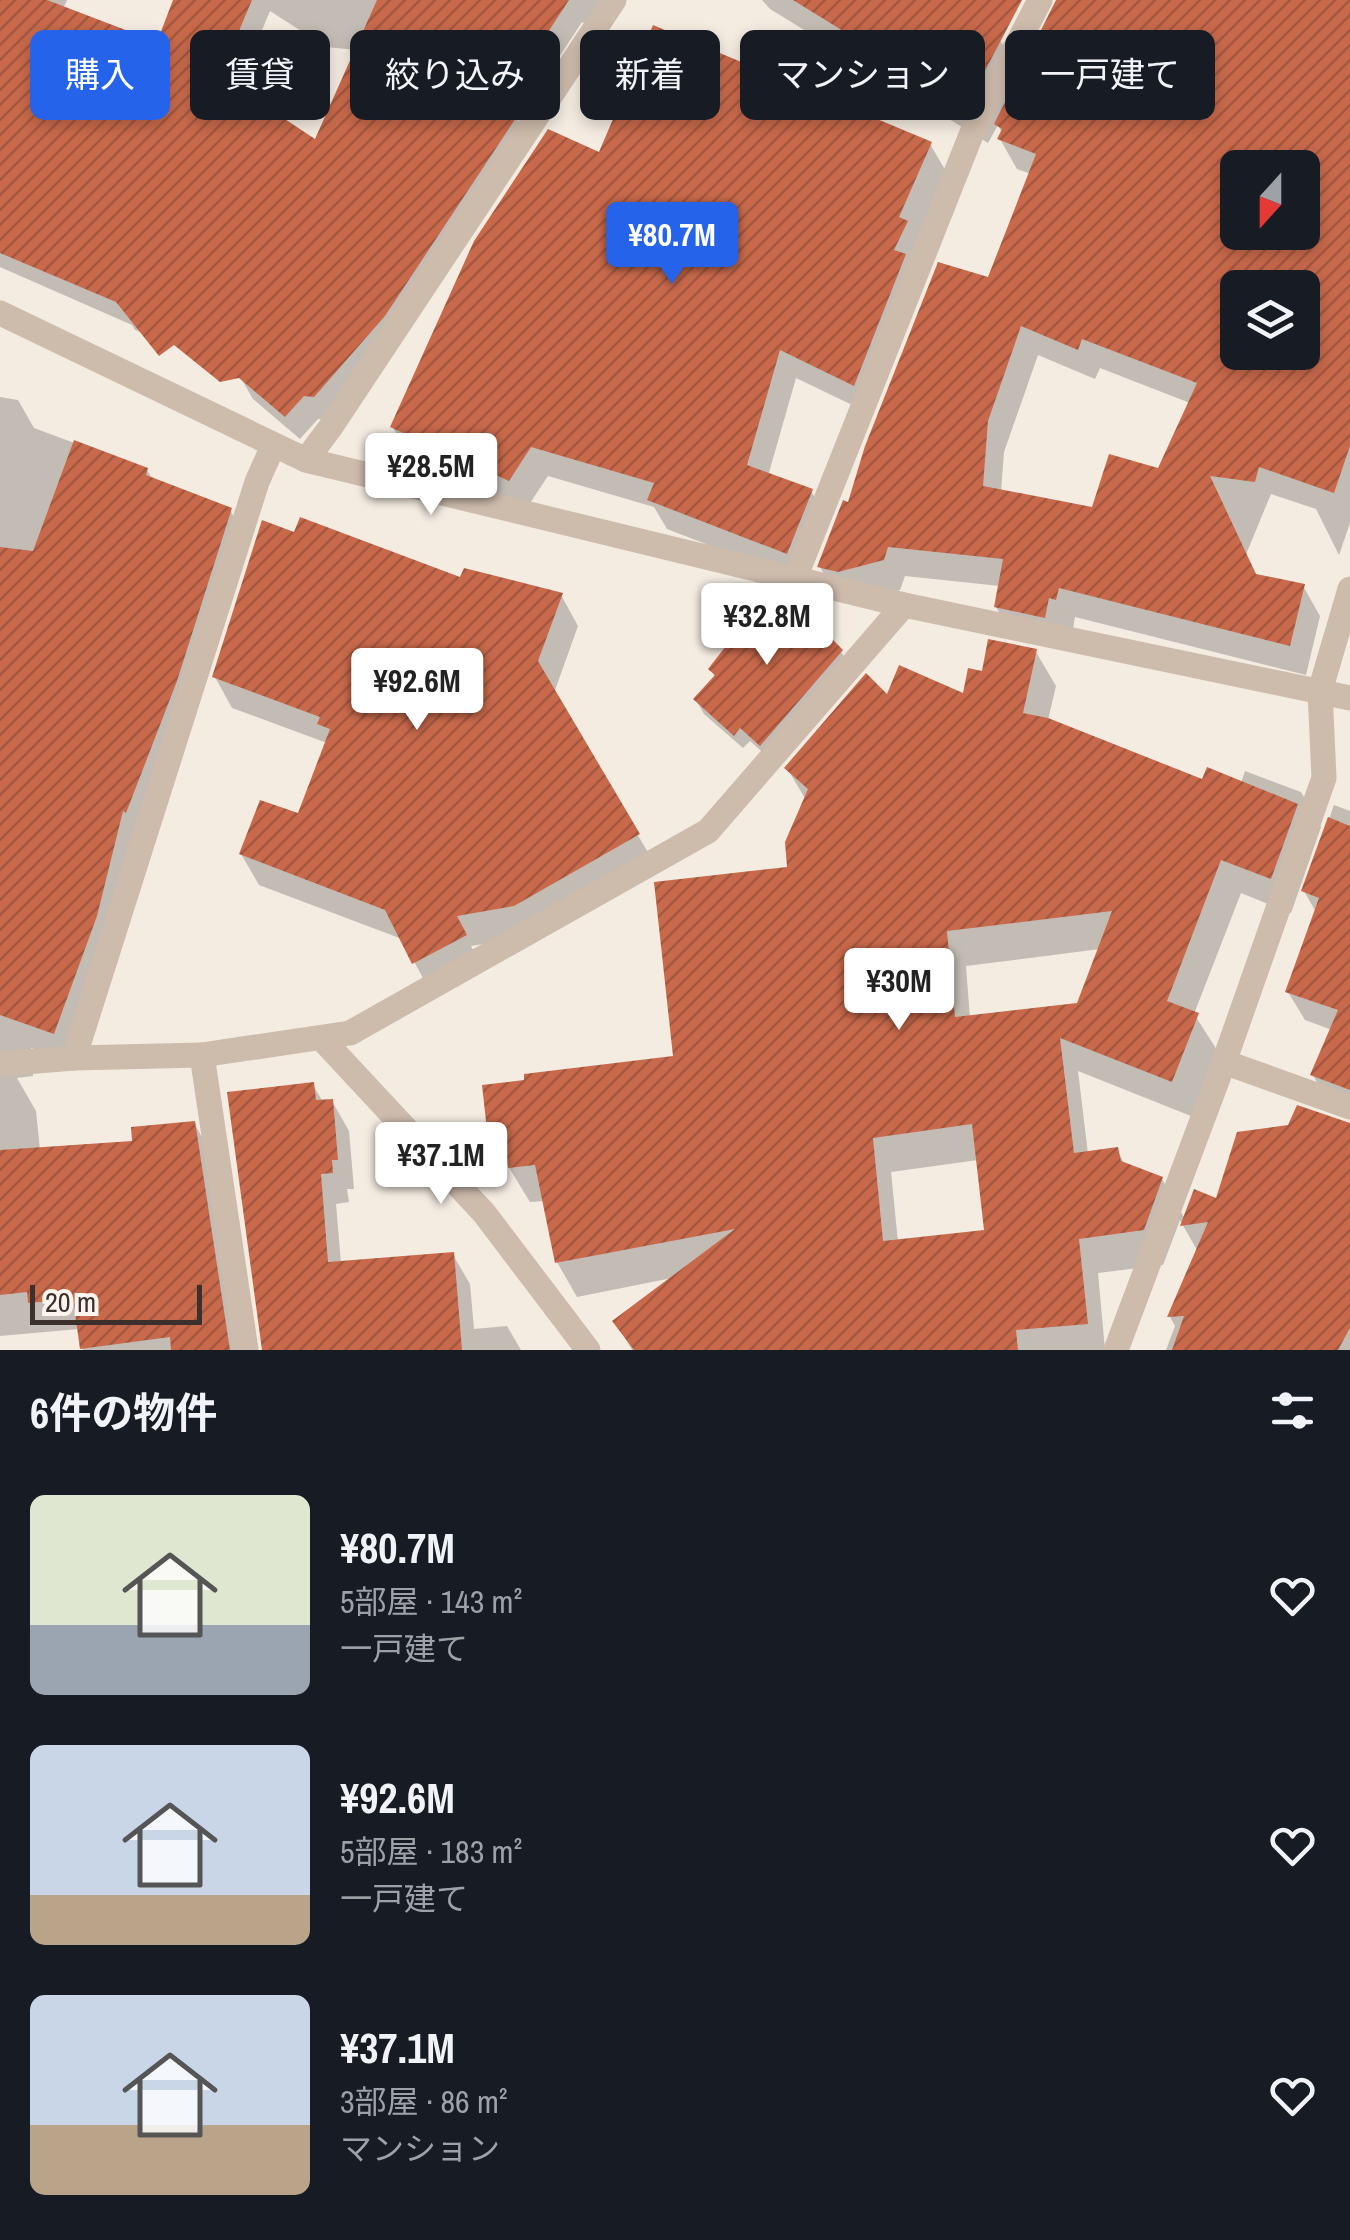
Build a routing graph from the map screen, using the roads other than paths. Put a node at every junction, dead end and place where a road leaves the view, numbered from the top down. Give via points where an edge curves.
1 (614, 0) edge
2 (1040, 0) edge
3 (0, 314) edge
4 (273, 446) junction
5 (306, 460) junction
6 (795, 578) junction
7 (1350, 589) edge
8 (904, 605) junction
9 (1320, 691) junction
10 (1350, 698) edge
11 (322, 1039) junction
12 (202, 1055) junction
13 (74, 1058) junction
14 (1224, 1062) junction
15 (0, 1064) edge
16 (1350, 1107) edge
17 (246, 1350) edge
18 (588, 1350) edge
19 (1116, 1350) edge

1 - 5 street
2 - 6 street via 973,130
3 - 4 street
4 - 5 street
4 - 13 street via 256,482
5 - 6 street
6 - 8 street
7 - 9 street
8 - 9 street
8 - 11 street via 708,831 350,1034
9 - 10 street
9 - 14 street via 1324,778
11 - 12 street
11 - 18 street via 484,1212
12 - 13 street
12 - 17 street
13 - 15 street
14 - 16 street
14 - 19 street

